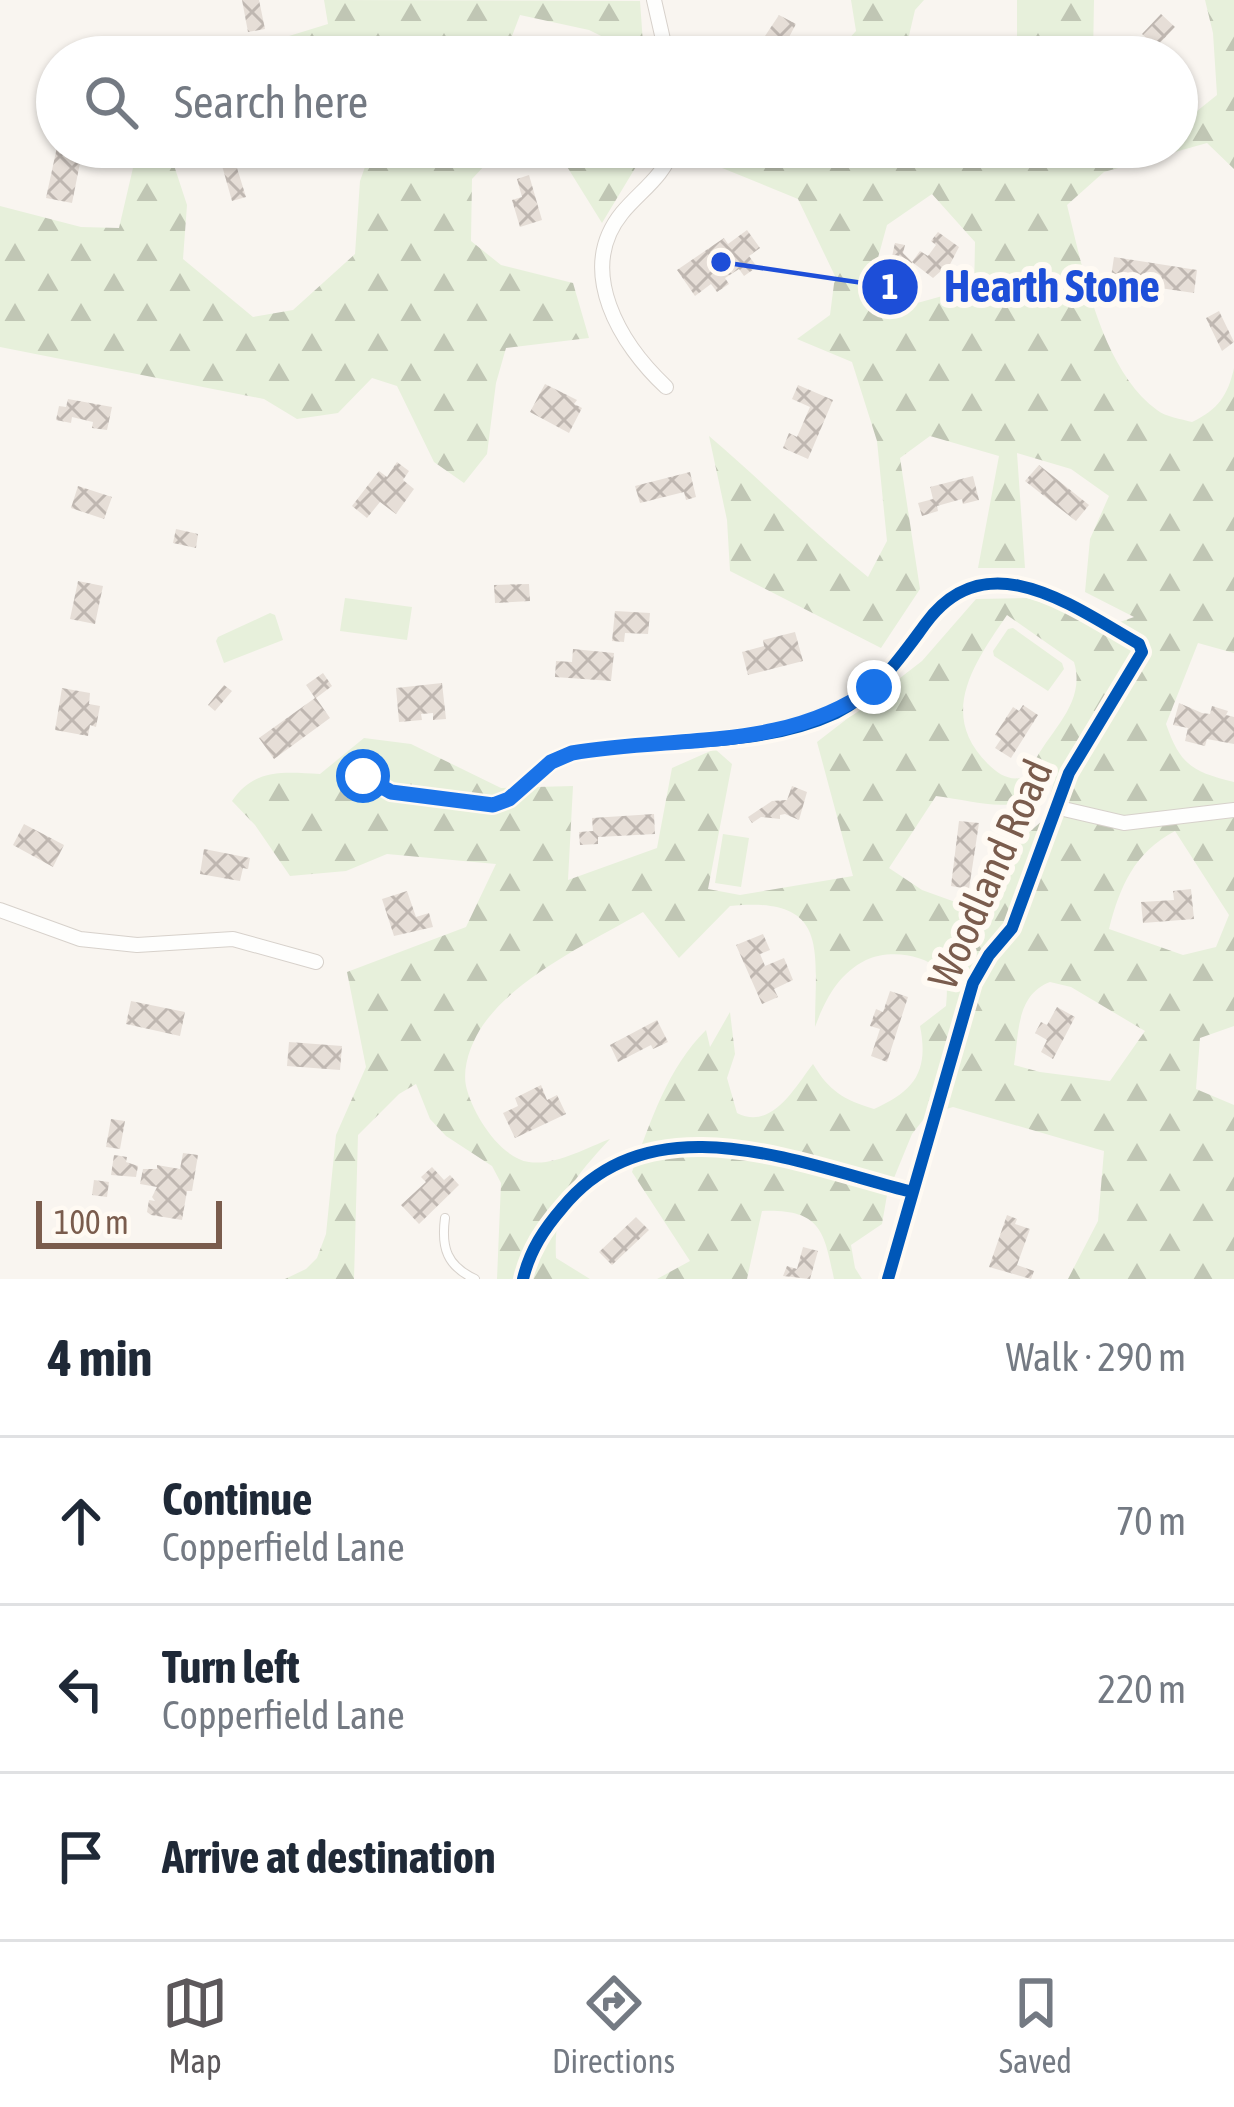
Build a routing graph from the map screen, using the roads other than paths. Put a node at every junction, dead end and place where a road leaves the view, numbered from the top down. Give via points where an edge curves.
1 (654, 0) edge
2 (663, 36) edge
3 (664, 168) edge
4 (666, 387) dead end
5 (363, 776) dead end
6 (1055, 807) junction
7 (1234, 810) edge
8 (0, 910) edge
9 (316, 962) dead end
10 (912, 1192) junction
11 (445, 1218) dead end
12 (475, 1279) edge
13 (523, 1279) edge
14 (888, 1279) edge

1 - 2 street
3 - 4 street via 612,228 601,272 633,355
5 - 6 street, Woodland Road via 391,792 493,805 572,753 793,729 849,706 898,664 939,608 1008,583 1042,590 1142,648
6 - 7 street via 1124,823
6 - 10 street, Woodland Road via 1012,928 973,983
8 - 9 street via 80,940 233,939
10 - 13 street via 747,1151 700,1145 640,1153 606,1168 568,1200 537,1242
10 - 14 street, Woodland Road
11 - 12 lane via 448,1258

